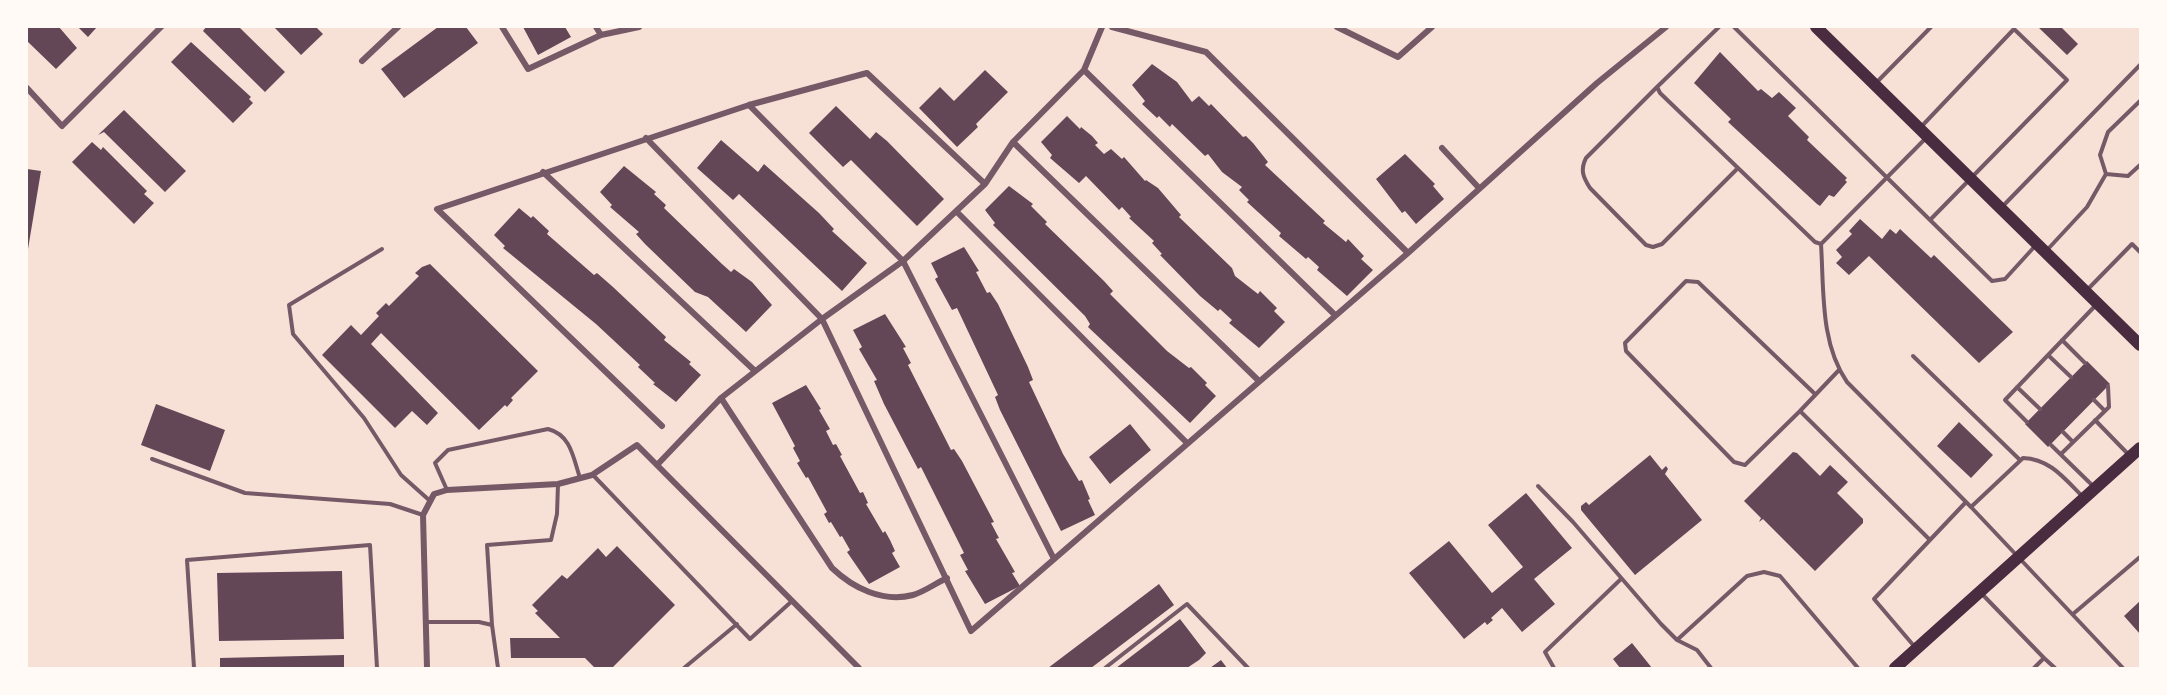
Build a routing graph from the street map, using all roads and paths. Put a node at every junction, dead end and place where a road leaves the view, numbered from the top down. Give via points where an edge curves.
1 (161, 27) edge
2 (398, 27) edge
3 (502, 27) edge
4 (596, 27) edge
5 (639, 27) edge
6 (1102, 27) edge
7 (1112, 27) edge
8 (1337, 27) edge
9 (1432, 27) edge
10 (1666, 27) edge
11 (1719, 27) edge
12 (1734, 27) edge
13 (1816, 27) edge
14 (1931, 27) edge
15 (601, 35) junction
16 (362, 61) dead end
17 (2140, 65) edge
18 (1084, 70) junction
19 (1874, 84) junction
20 (1657, 87) junction
21 (27, 88) edge
22 (2140, 101) edge
23 (748, 105) junction
24 (1924, 132) junction
25 (646, 138) junction
26 (1013, 142) junction
27 (1442, 148) dead end
28 (2140, 165) edge
29 (1738, 168) junction
30 (543, 172) junction
31 (2106, 174) junction
32 (1887, 177) junction
33 (1972, 180) junction
34 (985, 184) junction
35 (1479, 188) junction
36 (2001, 208) junction
37 (957, 212) junction
38 (1930, 220) junction
39 (1821, 244) junction
40 (2041, 248) junction
41 (382, 249) dead end
42 (2140, 252) edge
43 (1408, 253) junction
44 (903, 261) junction
45 (2086, 291) junction
46 (2098, 303) junction
47 (1335, 315) junction
48 (822, 319) junction
49 (2138, 338) edge
50 (2062, 340) junction
51 (2048, 355) junction
52 (1913, 356) dead end
53 (2085, 363) dead end
54 (1839, 370) junction
55 (754, 371) junction
56 (2071, 378) dead end
57 (1259, 381) junction
58 (2108, 386) dead end
59 (2017, 387) junction
60 (1815, 394) junction
61 (721, 398) junction
62 (2094, 400) dead end
63 (2040, 409) dead end
64 (1800, 411) junction
65 (2105, 411) junction
66 (2095, 420) junction
67 (2027, 422) dead end
68 (662, 426) dead end
69 (2063, 432) dead end
70 (2073, 442) junction
71 (1187, 443) junction
72 (2051, 445) dead end
73 (2140, 448) edge
74 (2061, 454) junction
75 (2130, 457) junction
76 (152, 459) dead end
77 (2020, 460) junction
78 (657, 465) junction
79 (592, 475) junction
80 (580, 479) junction
81 (558, 484) junction
82 (1538, 486) dead end
83 (2096, 489) junction
84 (447, 490) junction
85 (2084, 499) junction
86 (429, 500) junction
87 (1966, 502) junction
88 (1971, 507) junction
89 (423, 515) junction
90 (1929, 539) junction
91 (2019, 557) junction
92 (2140, 557) edge
93 (1054, 559) junction
94 (946, 578) junction
95 (1621, 579) junction
96 (1980, 593) junction
97 (792, 601) junction
98 (2073, 614) junction
99 (425, 622) junction
100 (737, 624) junction
101 (492, 625) junction
102 (1677, 640) junction
103 (1916, 649) junction
104 (2044, 658) junction
105 (194, 668) edge
106 (377, 668) edge
107 (427, 668) edge
108 (498, 668) edge
109 (684, 668) edge
110 (859, 668) edge
111 (1105, 668) edge
112 (1248, 668) edge
113 (1554, 668) edge
114 (1711, 668) edge
115 (1858, 668) edge
116 (1895, 668) edge
117 (2034, 668) edge
118 (2055, 668) edge
119 (2123, 668) edge

1 - 21 street via 62,126
2 - 16 street
3 - 15 street via 528,69
4 - 15 street
5 - 15 street
6 - 18 street
7 - 43 street via 1206,52
8 - 9 street via 1398,57
10 - 35 street
11 - 20 lane
12 - 32 lane
13 - 19 main road
14 - 19 lane
17 - 36 lane
18 - 26 street
18 - 47 street
19 - 24 main road
20 - 29 lane
20 - 29 lane via 1582,165 1590,188 1646,245 1662,244
22 - 31 lane via 2108,132 2100,155
23 - 25 street
23 - 34 street via 867,73
23 - 44 street
24 - 32 lane
24 - 33 main road
24 - 33 lane via 2014,29 2067,80
25 - 30 street
25 - 48 street
26 - 34 street
26 - 57 street
27 - 35 street
28 - 31 lane via 2128,176
29 - 39 lane
30 - 55 street
30 - 68 street via 437,209
31 - 40 lane via 2087,207
32 - 38 lane
32 - 39 lane
33 - 36 main road
33 - 38 lane
34 - 37 street
35 - 43 street
36 - 40 main road
37 - 44 street
37 - 71 street
38 - 40 lane via 1992,281 2006,279
39 - 54 lane via 1828,338
40 - 45 main road
41 - 86 lane via 289,305 293,334 364,418 401,476
42 - 45 lane via 2132,244
43 - 47 street
44 - 48 street
44 - 93 street
45 - 46 main road
46 - 49 main road
46 - 50 lane
47 - 57 street
48 - 55 street
48 - 94 street
50 - 51 lane
50 - 53 lane
51 - 56 lane
51 - 59 lane
52 - 77 lane
54 - 60 lane
54 - 87 lane
55 - 61 street
57 - 71 street
58 - 65 lane via 2109,407
59 - 63 lane
59 - 67 lane via 2005,400
60 - 64 lane
60 - 64 lane via 1698,282 1686,281 1625,343 1626,351 1741,465
61 - 78 street
61 - 94 street via 832,568 847,582 893,598 914,595
62 - 65 lane
64 - 90 lane
65 - 66 lane
66 - 70 lane
66 - 75 lane
69 - 70 lane
70 - 74 lane
71 - 93 street
72 - 74 lane
73 - 75 main road
74 - 83 lane
75 - 83 main road
76 - 89 lane via 245,493 390,504
77 - 85 lane via 2049,464
77 - 88 lane
78 - 79 street via 637,445
78 - 97 street
79 - 80 street
79 - 100 lane
80 - 81 street
80 - 84 lane via 568,441 559,432 548,429 448,450 435,463
81 - 84 street
81 - 101 lane via 552,540 487,545
82 - 95 lane
83 - 85 main road
84 - 86 street
85 - 91 main road
86 - 89 street
87 - 88 lane
87 - 90 lane
88 - 91 lane
89 - 99 street
90 - 103 lane via 1874,599
91 - 96 main road
91 - 98 lane
92 - 98 lane
93 - 94 street via 971,630
95 - 102 lane
95 - 113 lane via 1545,652
96 - 103 main road
96 - 104 lane
97 - 100 lane via 750,639
97 - 110 street
98 - 119 lane
99 - 101 lane
99 - 107 street
100 - 109 lane
101 - 108 lane
102 - 114 lane via 1697,650
102 - 115 lane via 1747,576 1764,572 1780,576
103 - 116 main road
104 - 117 lane
104 - 118 lane
105 - 106 lane via 187,560 370,545
111 - 112 lane via 1187,604

